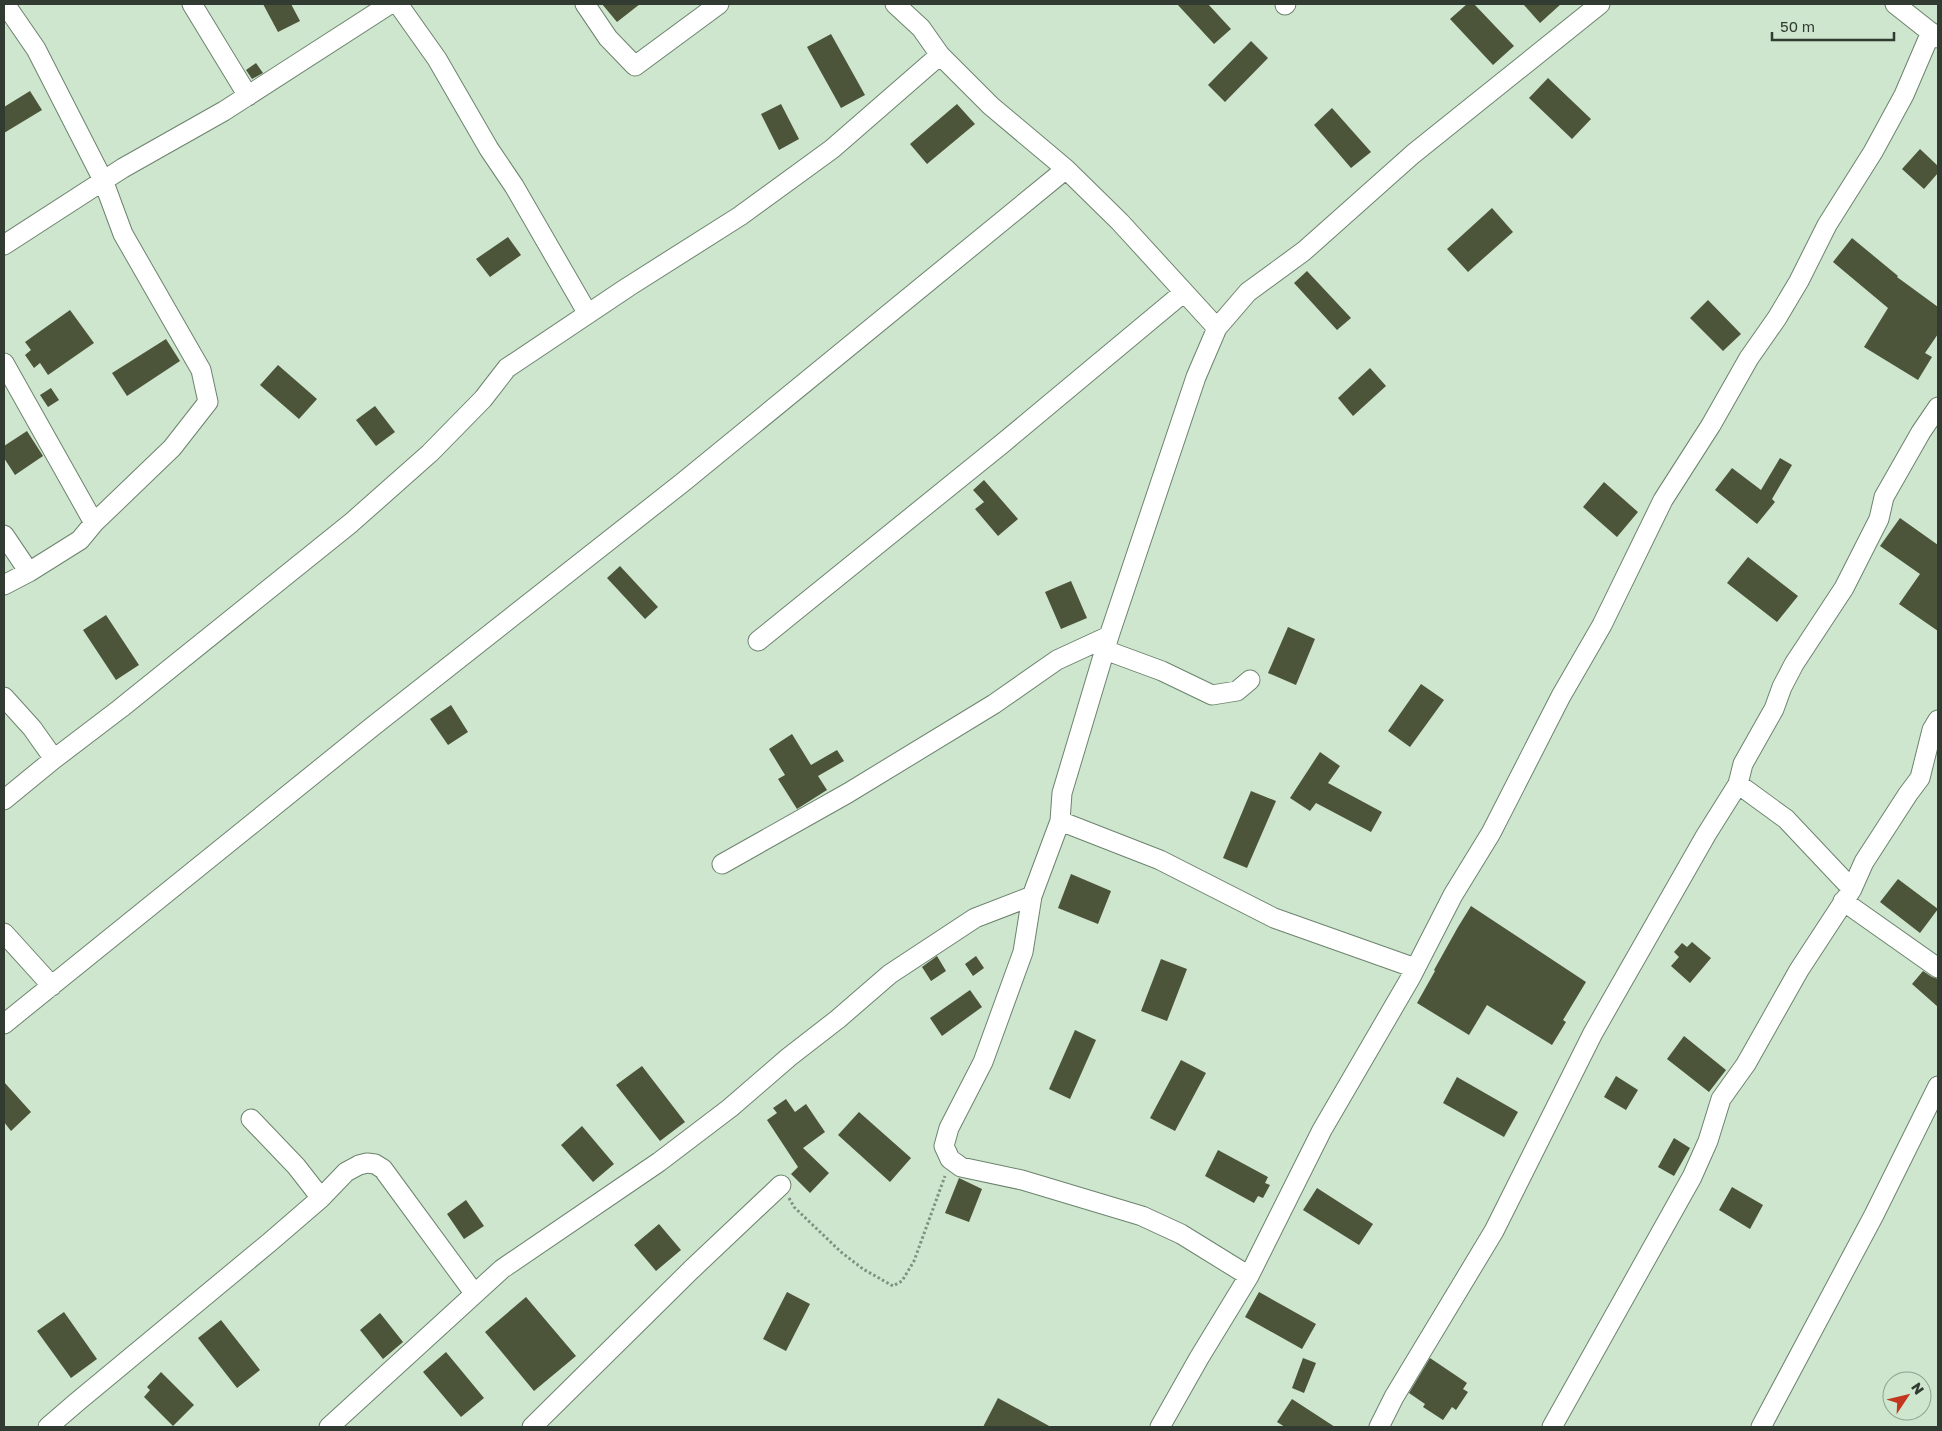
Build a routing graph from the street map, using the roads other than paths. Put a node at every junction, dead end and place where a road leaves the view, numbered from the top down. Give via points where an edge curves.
1 (5, 4) edge
2 (192, 4) edge
3 (390, 4) edge
4 (398, 4) edge
5 (585, 4) edge
6 (720, 4) edge
7 (895, 4) edge
8 (1600, 4) edge
9 (1895, 4) edge
10 (1935, 35) edge
11 (940, 55) junction
12 (248, 96) junction
13 (1066, 169) junction
14 (103, 180) junction
15 (4, 245) edge
16 (1184, 293) junction
17 (588, 314) junction
18 (1217, 328) junction
19 (4, 364) edge
20 (1938, 407) edge
21 (94, 523) junction
22 (4, 535) edge
23 (29, 572) junction
24 (4, 585) edge
25 (758, 642) dead end
26 (1107, 643) junction
27 (1250, 680) dead end
28 (4, 697) edge
29 (1938, 720) edge
30 (54, 759) junction
31 (1738, 784) junction
32 (4, 800) edge
33 (1060, 821) junction
34 (722, 864) dead end
35 (1847, 895) junction
36 (1032, 896) junction
37 (4, 933) edge
38 (1415, 968) junction
39 (1938, 968) edge
40 (52, 986) junction
41 (4, 1024) edge
42 (1938, 1086) edge
43 (251, 1119) dead end
44 (781, 1185) road end
45 (321, 1198) junction
46 (1249, 1276) junction
47 (474, 1293) junction
48 (48, 1427) edge
49 (330, 1427) edge
50 (532, 1427) edge
51 (1160, 1427) edge
52 (1379, 1427) edge
53 (1552, 1427) edge
54 (1761, 1427) edge

1 - 14 street via 36,49
2 - 12 street
3 - 12 street
4 - 17 street via 437,59
5 - 6 street via 608,38 636,66
7 - 11 street via 921,28
8 - 18 street via 1413,154 1304,251 1248,292
9 - 10 street
10 - 38 street via 1873,152 1827,225 1799,281 1663,500 1602,625
11 - 13 street via 991,106
11 - 17 street via 825,155 740,216
12 - 14 street
13 - 16 street via 1120,222
13 - 40 street via 682,483 372,727
14 - 15 street
14 - 21 street via 123,234 202,370 208,402 172,448
16 - 18 street
16 - 25 street
17 - 30 street via 507,368 483,399 430,453 358,516
18 - 26 street via 1196,376
19 - 21 street
20 - 31 street via 1884,496 1879,519 1844,588 1794,664 1743,764
21 - 23 street via 80,540
22 - 23 street
23 - 24 street
26 - 27 street via 1212,695 1237,691
26 - 33 street via 1062,793
26 - 34 street via 1057,660 994,704 848,793
28 - 30 street
29 - 35 street via 1932,730 1920,778 1864,862
30 - 32 street
31 - 35 street via 1786,819
31 - 52 street via 1602,1016 1494,1231
33 - 36 street
33 - 38 street via 1160,860 1274,918
35 - 39 street
35 - 53 street via 1799,970 1746,1064 1721,1099 1692,1177
36 - 46 street via 1023,952 983,1062 949,1128 944,1146 950,1159 961,1166 1022,1180 1142,1216 1181,1234
36 - 47 street via 975,918 890,974 706,1126 659,1162 502,1269
37 - 40 street
38 - 46 street via 1322,1130
40 - 41 street
42 - 54 street via 1874,1215
43 - 45 street via 296,1166
44 - 50 street
45 - 47 street via 346,1172 359,1165 375,1164 382,1169
45 - 48 street
46 - 51 street
47 - 49 street

